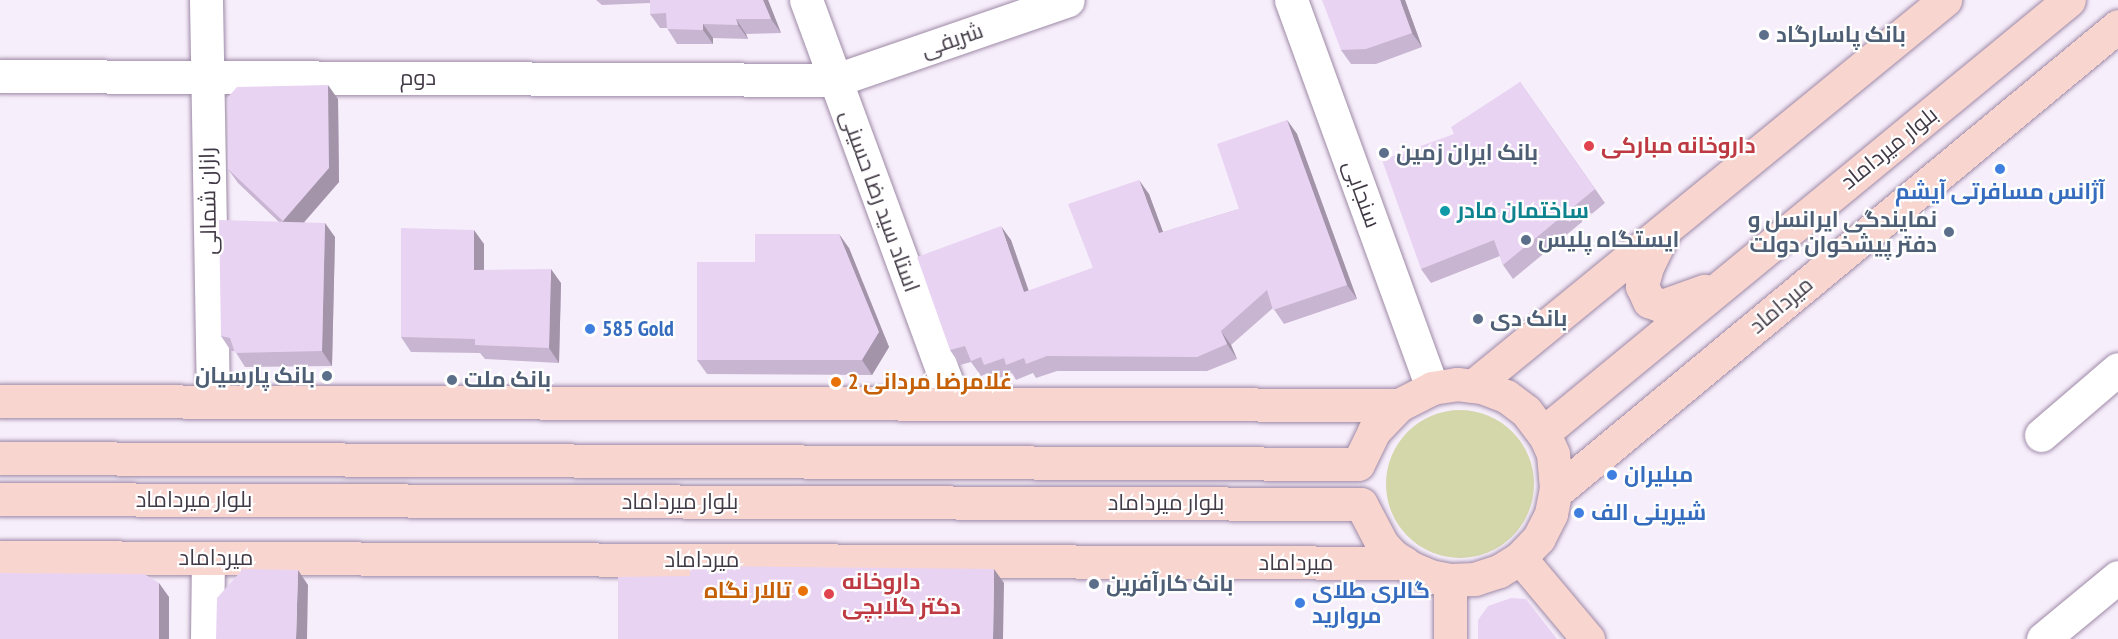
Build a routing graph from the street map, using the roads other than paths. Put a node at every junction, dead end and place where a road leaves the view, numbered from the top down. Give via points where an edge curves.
1 (206, 0) edge
2 (806, 0) edge
3 (1068, 0) edge
4 (1291, 0) edge
5 (1945, 0) edge
6 (2069, 0) edge
7 (2118, 26) edge
8 (0, 76) edge
9 (206, 77) junction
10 (836, 81) junction
11 (1667, 227) junction
12 (1727, 281) junction
13 (2118, 369) edge
14 (1473, 386) junction
15 (1432, 388) junction
16 (0, 401) edge
17 (213, 401) junction
18 (954, 403) junction
19 (1399, 405) junction
20 (1543, 433) junction
21 (2041, 435) dead end
22 (0, 458) edge
23 (1556, 492) junction
24 (0, 499) edge
25 (0, 557) edge
26 (208, 558) junction
27 (1520, 558) junction
28 (1404, 563) junction
29 (2118, 577) edge
30 (1450, 580) junction
31 (207, 639) edge
32 (1450, 639) edge
33 (1587, 639) edge
34 (2043, 639) edge

1 - 9 street, رازان شمالی
2 - 10 street, استاد سید رضا حسینی
3 - 10 street, شریفی
4 - 15 street, سنجابی
5 - 11 main road
6 - 12 main road, بلوار میرداماد
7 - 23 main road, میرداماد
8 - 9 street, دوم
9 - 10 street, دوم
9 - 17 street, رازان شمالی
10 - 18 street, استاد سید رضا حسینی
11 - 12 main road via 1642,286 1649,301 1662,306
11 - 14 main road
12 - 20 main road, بلوار میرداماد
13 - 21 street
14 - 15 main road
14 - 20 main road via 1506,396 1526,411
15 - 19 main road
16 - 17 main road
17 - 18 main road
18 - 19 main road
19 - 22 main road, بلوار میرداماد via 1374,431 1358,464
20 - 23 main road via 1553,454
23 - 27 main road via 1539,538
24 - 28 main road, بلوار میرداماد via 1361,504 1382,544
25 - 26 main road, میرداماد
26 - 28 main road, میرداماد
26 - 31 street
27 - 30 main road via 1475,579
27 - 33 main road
28 - 30 main road via 1430,576
29 - 34 street
30 - 32 main road

